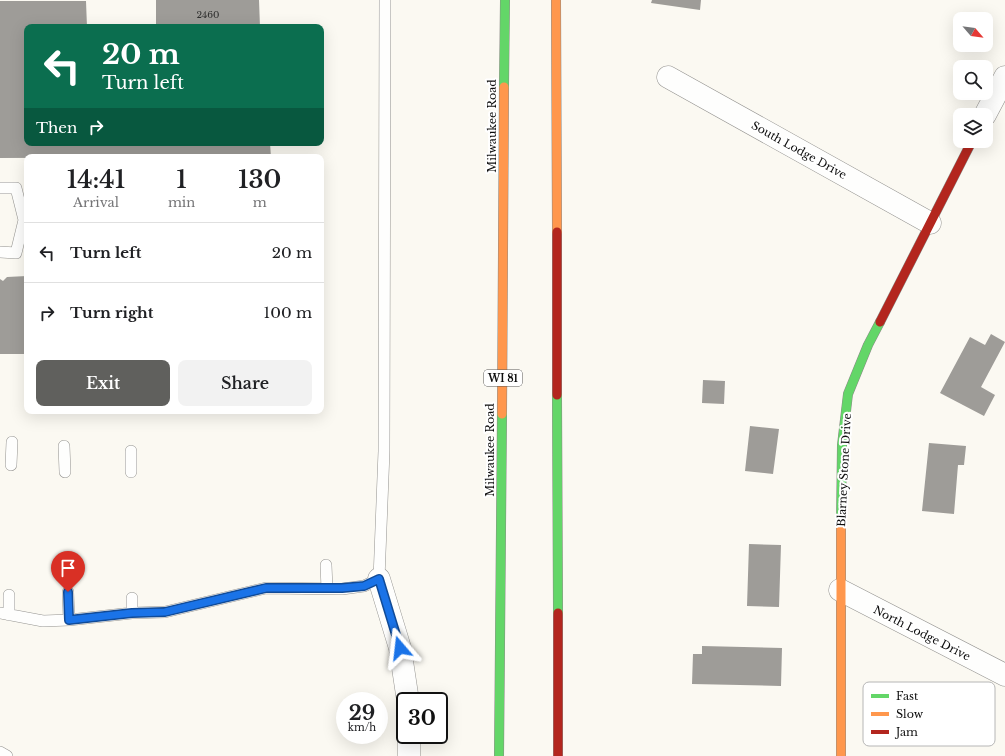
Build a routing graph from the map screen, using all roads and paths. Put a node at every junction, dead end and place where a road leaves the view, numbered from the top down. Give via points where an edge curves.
1 (385, 0) edge
2 (505, 0) edge
3 (556, 0) edge
4 (668, 77) dead end
5 (1005, 77) edge
6 (989, 108) edge
7 (968, 148) edge
8 (0, 188) edge
9 (930, 222) junction
10 (0, 252) edge
11 (12, 442) dead end
12 (64, 446) dead end
13 (131, 451) dead end
14 (11, 465) dead end
15 (65, 472) dead end
16 (131, 472) dead end
17 (326, 565) dead end
18 (379, 579) junction
19 (327, 588) junction
20 (840, 590) junction
21 (68, 592) dead end
22 (9, 595) dead end
23 (132, 598) dead end
24 (132, 613) junction
25 (4, 614) edge
26 (69, 620) junction
27 (1005, 675) edge
28 (407, 692) edge
29 (409, 744) edge
30 (0, 752) edge
31 (7, 756) edge
32 (409, 756) edge
33 (500, 756) edge
34 (558, 756) edge
35 (841, 756) edge

1 - 18 lane via 384,451
2 - 33 main road, Milwaukee Road / WI 81
3 - 34 main road
4 - 9 street, South Lodge Drive
5 - 6 street
7 - 9 main road, Blarney Stone Drive
8 - 10 lane via 16,188 24,220 16,253
9 - 20 main road, Blarney Stone Drive via 868,345 848,394 842,445
11 - 14 lane
12 - 15 lane
13 - 16 lane
17 - 19 lane
18 - 19 lane via 364,586
18 - 28 street via 400,648
19 - 24 lane via 266,588 165,612
20 - 27 street, North Lodge Drive
20 - 35 main road, Blarney Stone Drive
21 - 26 lane
22 - 25 lane
23 - 24 lane
24 - 26 lane
25 - 26 lane via 43,622
29 - 32 street
30 - 31 lane

